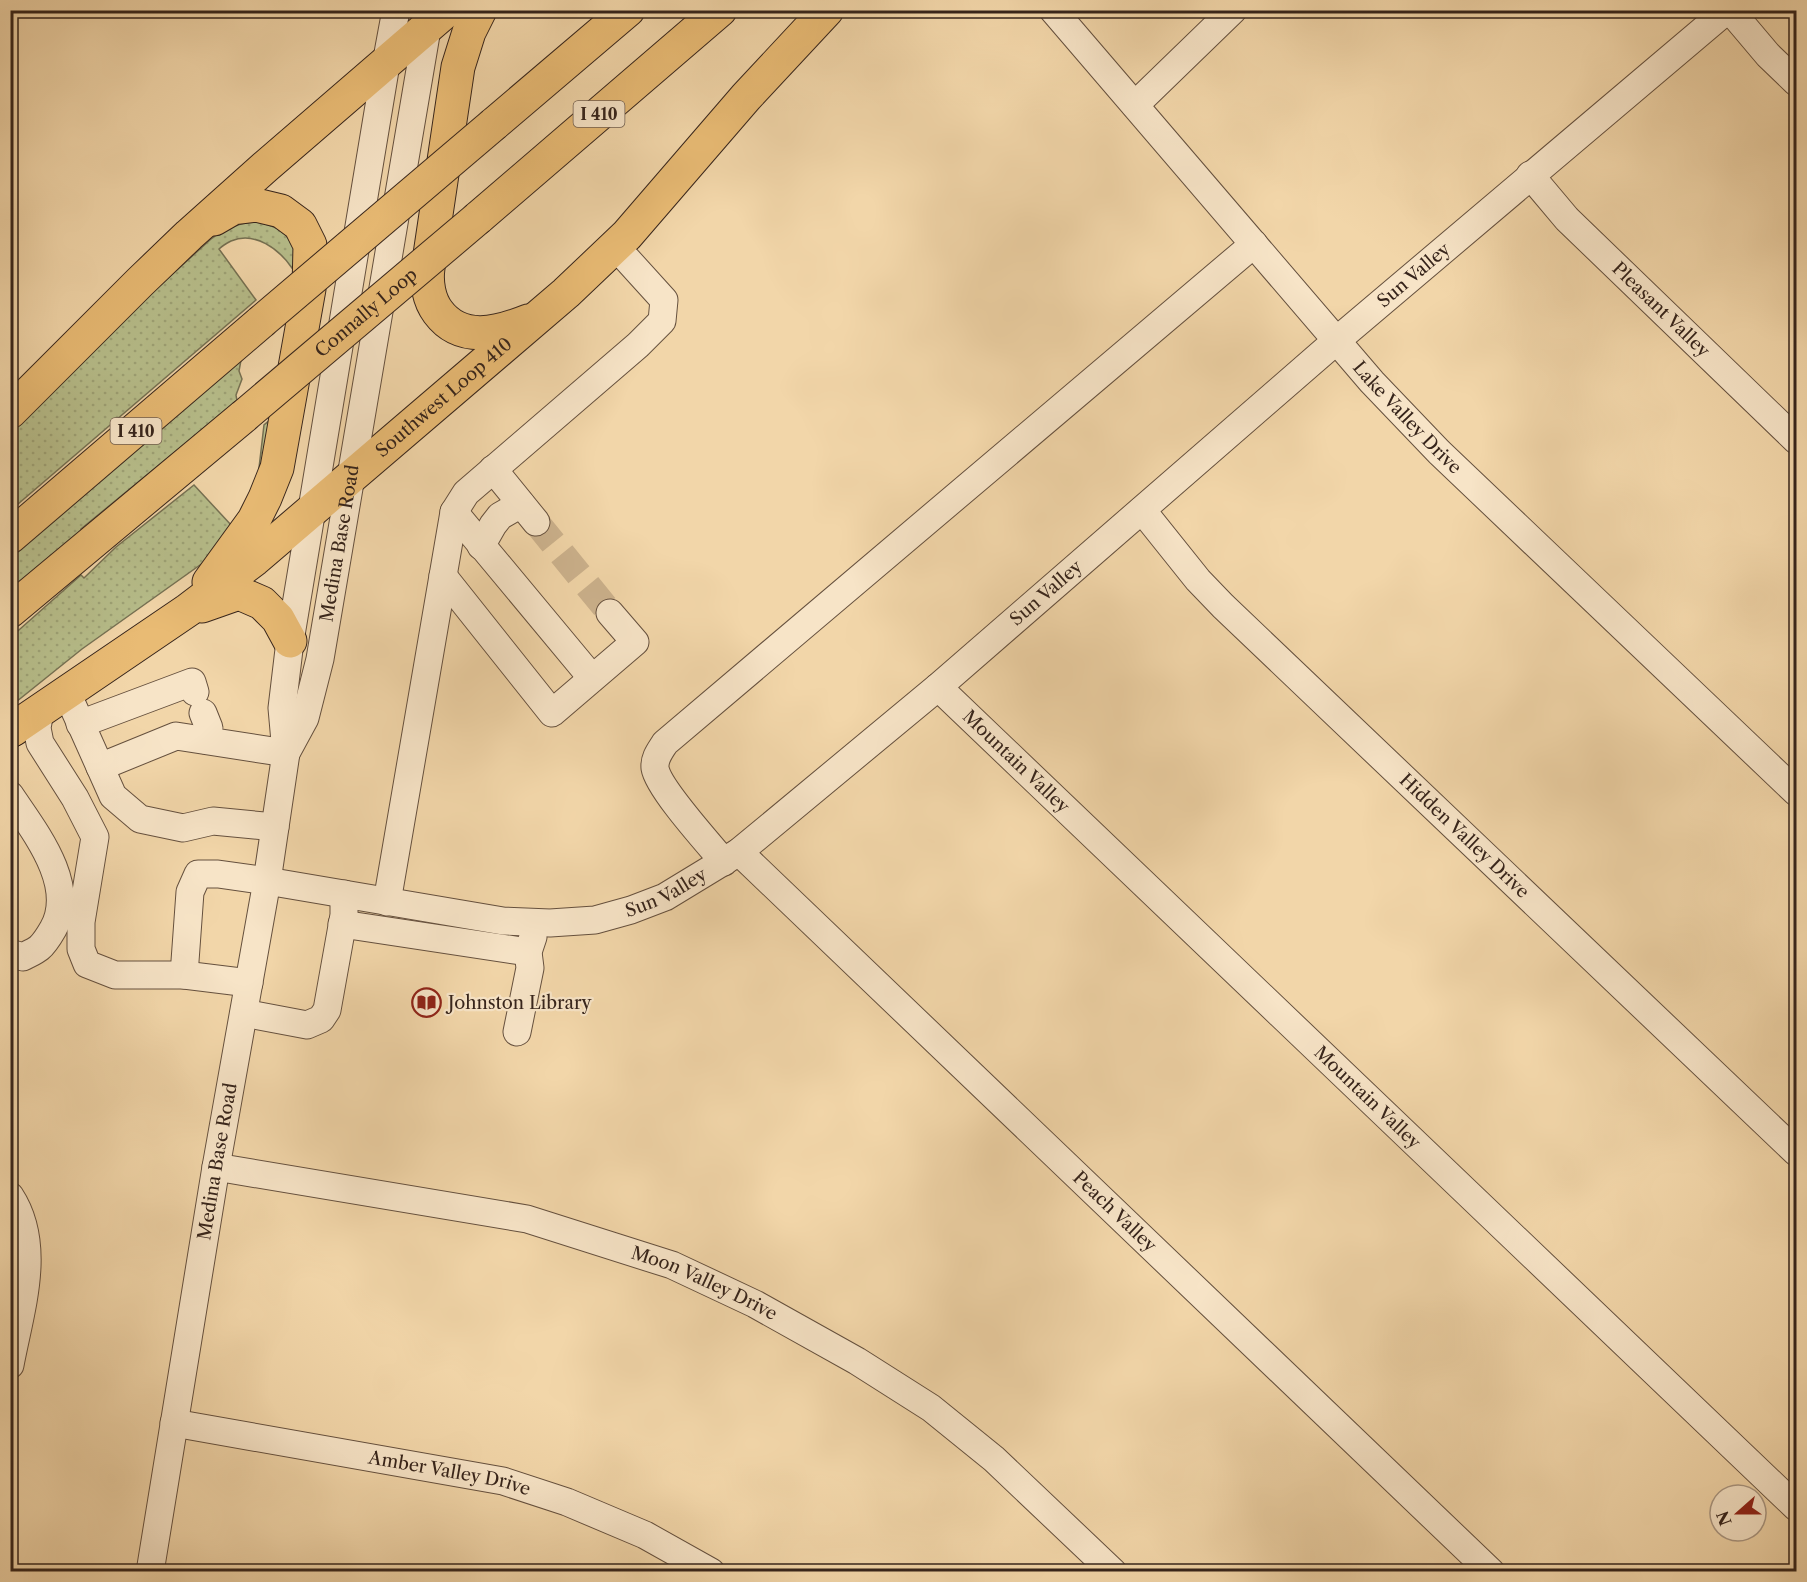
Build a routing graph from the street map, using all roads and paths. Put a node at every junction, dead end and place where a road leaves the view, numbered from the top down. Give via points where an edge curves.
1 (396, 10) edge
2 (480, 10) edge
3 (628, 10) edge
4 (720, 10) edge
5 (826, 10) edge
6 (1053, 10) edge
7 (1233, 10) edge
8 (1728, 10) edge
9 (435, 16) edge
10 (386, 64) junction
11 (1797, 82) edge
12 (1136, 105) junction
13 (1530, 175) junction
14 (189, 235) junction
15 (1254, 244) junction
16 (615, 246) junction
17 (543, 313) junction
18 (1336, 341) junction
19 (10, 412) edge
20 (1797, 440) edge
21 (493, 469) junction
22 (352, 477) junction
23 (1142, 510) junction
24 (312, 511) junction
25 (454, 512) junction
26 (10, 537) edge
27 (482, 546) junction
28 (443, 576) junction
29 (188, 610) junction
30 (10, 611) edge
31 (610, 613) tunnel mouth
32 (290, 641) junction
33 (592, 678) junction
34 (938, 687) junction
35 (66, 693) junction
36 (80, 724) junction
37 (17, 727) edge
38 (205, 740) junction
39 (286, 753) junction
40 (100, 767) junction
41 (1797, 792) edge
42 (10, 795) edge
43 (275, 827) junction
44 (731, 857) junction
45 (267, 880) junction
46 (344, 894) junction
47 (387, 902) junction
48 (535, 922) junction
49 (342, 924) junction
50 (528, 952) junction
51 (10, 953) edge
52 (184, 975) junction
53 (249, 982) junction
54 (244, 1013) junction
55 (517, 1032) dead end
56 (1797, 1152) edge
57 (216, 1167) junction
58 (10, 1196) edge
59 (10, 1365) edge
60 (174, 1423) junction
61 (1797, 1507) edge
62 (150, 1572) edge
63 (711, 1572) edge
64 (1113, 1572) edge
65 (1491, 1572) edge

1 - 10 street, Medina Base Road
2 - 17 main road via 469,32 456,79 428,268 429,291 441,315 465,332 494,332
3 - 26 main road, I 410, bridge
4 - 30 main road, Connally Loop / I 410, bridge
5 - 16 main road, Southwest Loop 410
6 - 12 street, Lake Valley Drive
7 - 12 street
8 - 11 street
8 - 13 street, Sun Valley
9 - 10 main road
9 - 22 street, Medina Base Road
10 - 14 main road
10 - 24 street, Medina Base Road
12 - 15 street, Lake Valley Drive
13 - 18 street, Sun Valley
13 - 20 street, Pleasant Valley via 1589,241
14 - 19 main road
14 - 29 main road via 233,208 256,205 282,211 300,225 310,245 309,289 278,468 254,520
15 - 18 street, Lake Valley Drive
15 - 44 street, Peach Valley via 665,743 656,757 655,770 667,793
16 - 17 main road, Southwest Loop 410
16 - 21 street via 664,300 662,321
17 - 22 main road, Southwest Loop 410
18 - 23 street, Sun Valley
18 - 41 street, Lake Valley Drive via 1439,452
21 - 25 street via 466,493
21 - 27 street via 528,513 500,516
22 - 24 main road, Southwest Loop 410
22 - 39 street, Medina Base Road via 320,659 305,718
23 - 34 street, Sun Valley
23 - 56 street, Hidden Valley Drive via 1223,606
24 - 29 main road, Southwest Loop 410
24 - 32 street, Medina Base Road
25 - 27 street
25 - 28 street
27 - 33 street
28 - 33 street via 552,713
28 - 47 street
29 - 32 main road via 239,594 262,603 278,619
29 - 35 main road, Southwest Loop 410
31 - 33 street via 635,642
32 - 39 street, Medina Base Road via 282,708
34 - 44 street, Sun Valley
34 - 61 street, Mountain Valley
35 - 36 street
35 - 37 main road, Southwest Loop 410
36 - 38 street via 192,682 209,728
36 - 40 street
37 - 52 street via 37,728 40,743 95,837 81,922 81,949 87,964 115,975
38 - 39 street
38 - 40 street via 176,736
39 - 43 street, Medina Base Road
40 - 43 street via 113,796 140,819 183,828 213,821
42 - 51 street via 49,855 62,904 57,923 39,948 23,957
43 - 45 street, Medina Base Road
44 - 48 street, Sun Valley via 665,897 631,910 595,920
44 - 65 street, Peach Valley
45 - 46 street, Sun Valley
45 - 52 street, Sun Valley via 198,874 190,892
45 - 53 street, Medina Base Road
46 - 47 street, Sun Valley
46 - 49 street
47 - 48 street, Sun Valley via 503,921
48 - 50 street
49 - 50 street
49 - 54 street via 327,1010 321,1019 307,1025
50 - 55 street via 530,968
52 - 53 street
53 - 54 street, Medina Base Road
54 - 57 street, Medina Base Road
57 - 60 street, Medina Base Road
57 - 64 street, Moon Valley Drive via 527,1219 672,1265 755,1304 931,1408 994,1459
58 - 59 street via 21,1218 28,1271
60 - 62 street, Medina Base Road
60 - 63 street, Amber Valley Drive via 503,1481 567,1502 645,1535

